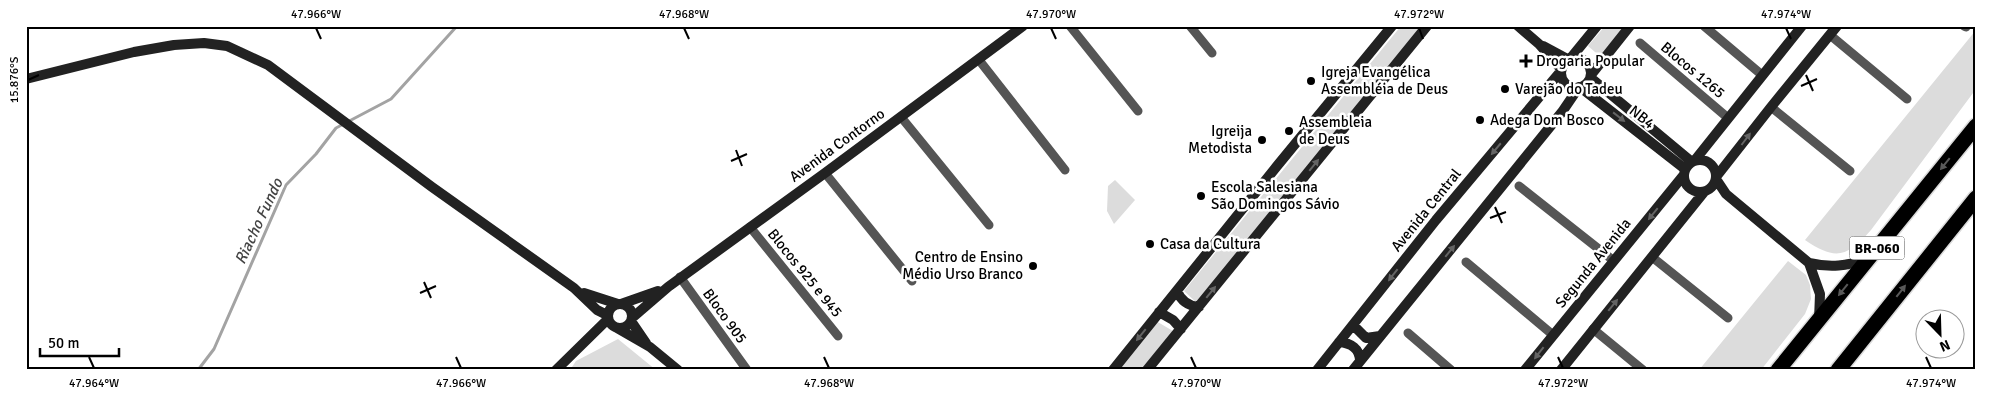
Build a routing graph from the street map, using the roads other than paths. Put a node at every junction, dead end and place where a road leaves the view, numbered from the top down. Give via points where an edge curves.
1 (1024, 26) edge
2 (1070, 26) edge
3 (1190, 26) edge
4 (1392, 26) edge
5 (1426, 26) edge
6 (1518, 26) edge
7 (1597, 26) edge
8 (1630, 26) edge
9 (1704, 26) edge
10 (1802, 26) edge
11 (1837, 26) edge
12 (1830, 35) junction
13 (1539, 44) junction
14 (1640, 44) dead end
15 (1212, 53) dead end
16 (1569, 59) junction
17 (979, 60) junction
18 (1561, 70) junction
19 (1762, 75) junction
20 (1591, 76) junction
21 (26, 79) edge
22 (1580, 87) junction
23 (1907, 99) dead end
24 (1771, 107) junction
25 (1138, 111) dead end
26 (901, 118) junction
27 (1728, 118) junction
28 (1975, 128) edge
29 (1689, 167) junction
30 (1065, 170) dead end
31 (1850, 171) dead end
32 (825, 173) junction
33 (1716, 178) junction
34 (1520, 186) dead end
35 (1706, 191) junction
36 (1726, 194) junction
37 (1976, 198) edge
38 (988, 225) dead end
39 (750, 227) junction
40 (1652, 257) junction
41 (1868, 259) junction
42 (1614, 261) junction
43 (1466, 262) dead end
44 (1809, 263) junction
45 (680, 277) junction
46 (912, 281) dead end
47 (668, 287) junction
48 (574, 288) junction
49 (1176, 291) junction
50 (620, 304) junction
51 (1199, 307) junction
52 (1159, 312) junction
53 (1728, 318) dead end
54 (631, 320) junction
55 (1818, 320) junction
56 (611, 322) junction
57 (1353, 325) junction
58 (1181, 329) junction
59 (1593, 329) junction
60 (1408, 334) dead end
61 (1553, 335) junction
62 (838, 336) dead end
63 (1380, 336) junction
64 (1339, 342) junction
65 (650, 347) junction
66 (1356, 366) edge
67 (1149, 369) edge
68 (556, 370) edge
69 (678, 370) edge
70 (747, 370) edge
71 (1113, 370) edge
72 (1317, 370) edge
73 (1451, 370) edge
74 (1525, 370) edge
75 (1561, 370) edge
76 (1643, 370) edge
77 (1778, 370) edge
78 (1838, 370) edge

1 - 17 street, Avenida Contorno
2 - 25 street
3 - 15 street
4 - 49 street
51 -> 5 street
6 - 13 street
7 - 16 street
8 - 20 street
9 - 19 street
10 - 19 street, Segunda Avenida
11 - 12 street
12 - 23 street
12 - 24 street
13 - 16 street
13 - 18 street
14 - 27 street, Blocos 1265
16 - 18 street
16 - 20 street via 1584,60 1590,66
17 - 26 street, Avenida Contorno
17 - 30 street
18 - 22 street via 1567,85
18 -> 57 street, Avenida Central
19 - 27 street, Segunda Avenida
20 - 22 street
20 - 29 street, NB4
21 - 48 street via 174,45 204,43 227,46 268,65
22 -> 29 street, NB4
63 -> 22 street
24 - 31 street
33 -> 24 street
26 - 32 street, Avenida Contorno
26 - 38 street
27 - 29 street, Segunda Avenida
28 -> 41 highway, BR-060
29 - 33 street via 1700,160 1710,163
29 - 35 street via 1684,182 1692,191
29 -> 42 street, Segunda Avenida
32 - 39 street, Avenida Contorno
32 - 46 street
33 - 35 street
33 - 36 street
34 - 42 street
35 - 36 street
35 - 40 street
36 - 44 street
78 -> 37 highway, BR-060
39 - 45 street, Avenida Contorno
39 - 62 street, Blocos 925 e 945
40 - 53 street
59 -> 40 street
41 - 44 street via 1826,267
41 -> 55 highway, BR-060
42 - 61 street, Segunda Avenida
43 - 61 street
44 - 55 street via 1820,294
45 - 47 street, Avenida Contorno
45 - 70 street, Bloco 905
47 - 50 street, Avenida Contorno
47 - 54 street, Avenida Contorno
48 - 50 street
48 - 56 street
49 - 51 street via 1185,302
49 - 52 street
50 - 54 street via 629,309
50 - 56 street via 612,307
51 - 58 street
52 - 58 street
52 -> 71 street
54 - 56 street via 625,327
54 - 65 street
55 - 77 highway, BR-060
56 - 65 street
56 - 68 street
57 - 63 street via 1366,338
57 - 64 street, Avenida Central
58 - 67 street
59 - 75 street
59 - 76 street
60 - 73 street
61 -> 74 street, Segunda Avenida
63 - 66 street
64 - 66 street via 1353,346 1360,355
64 - 72 street, Avenida Central
65 - 69 street

